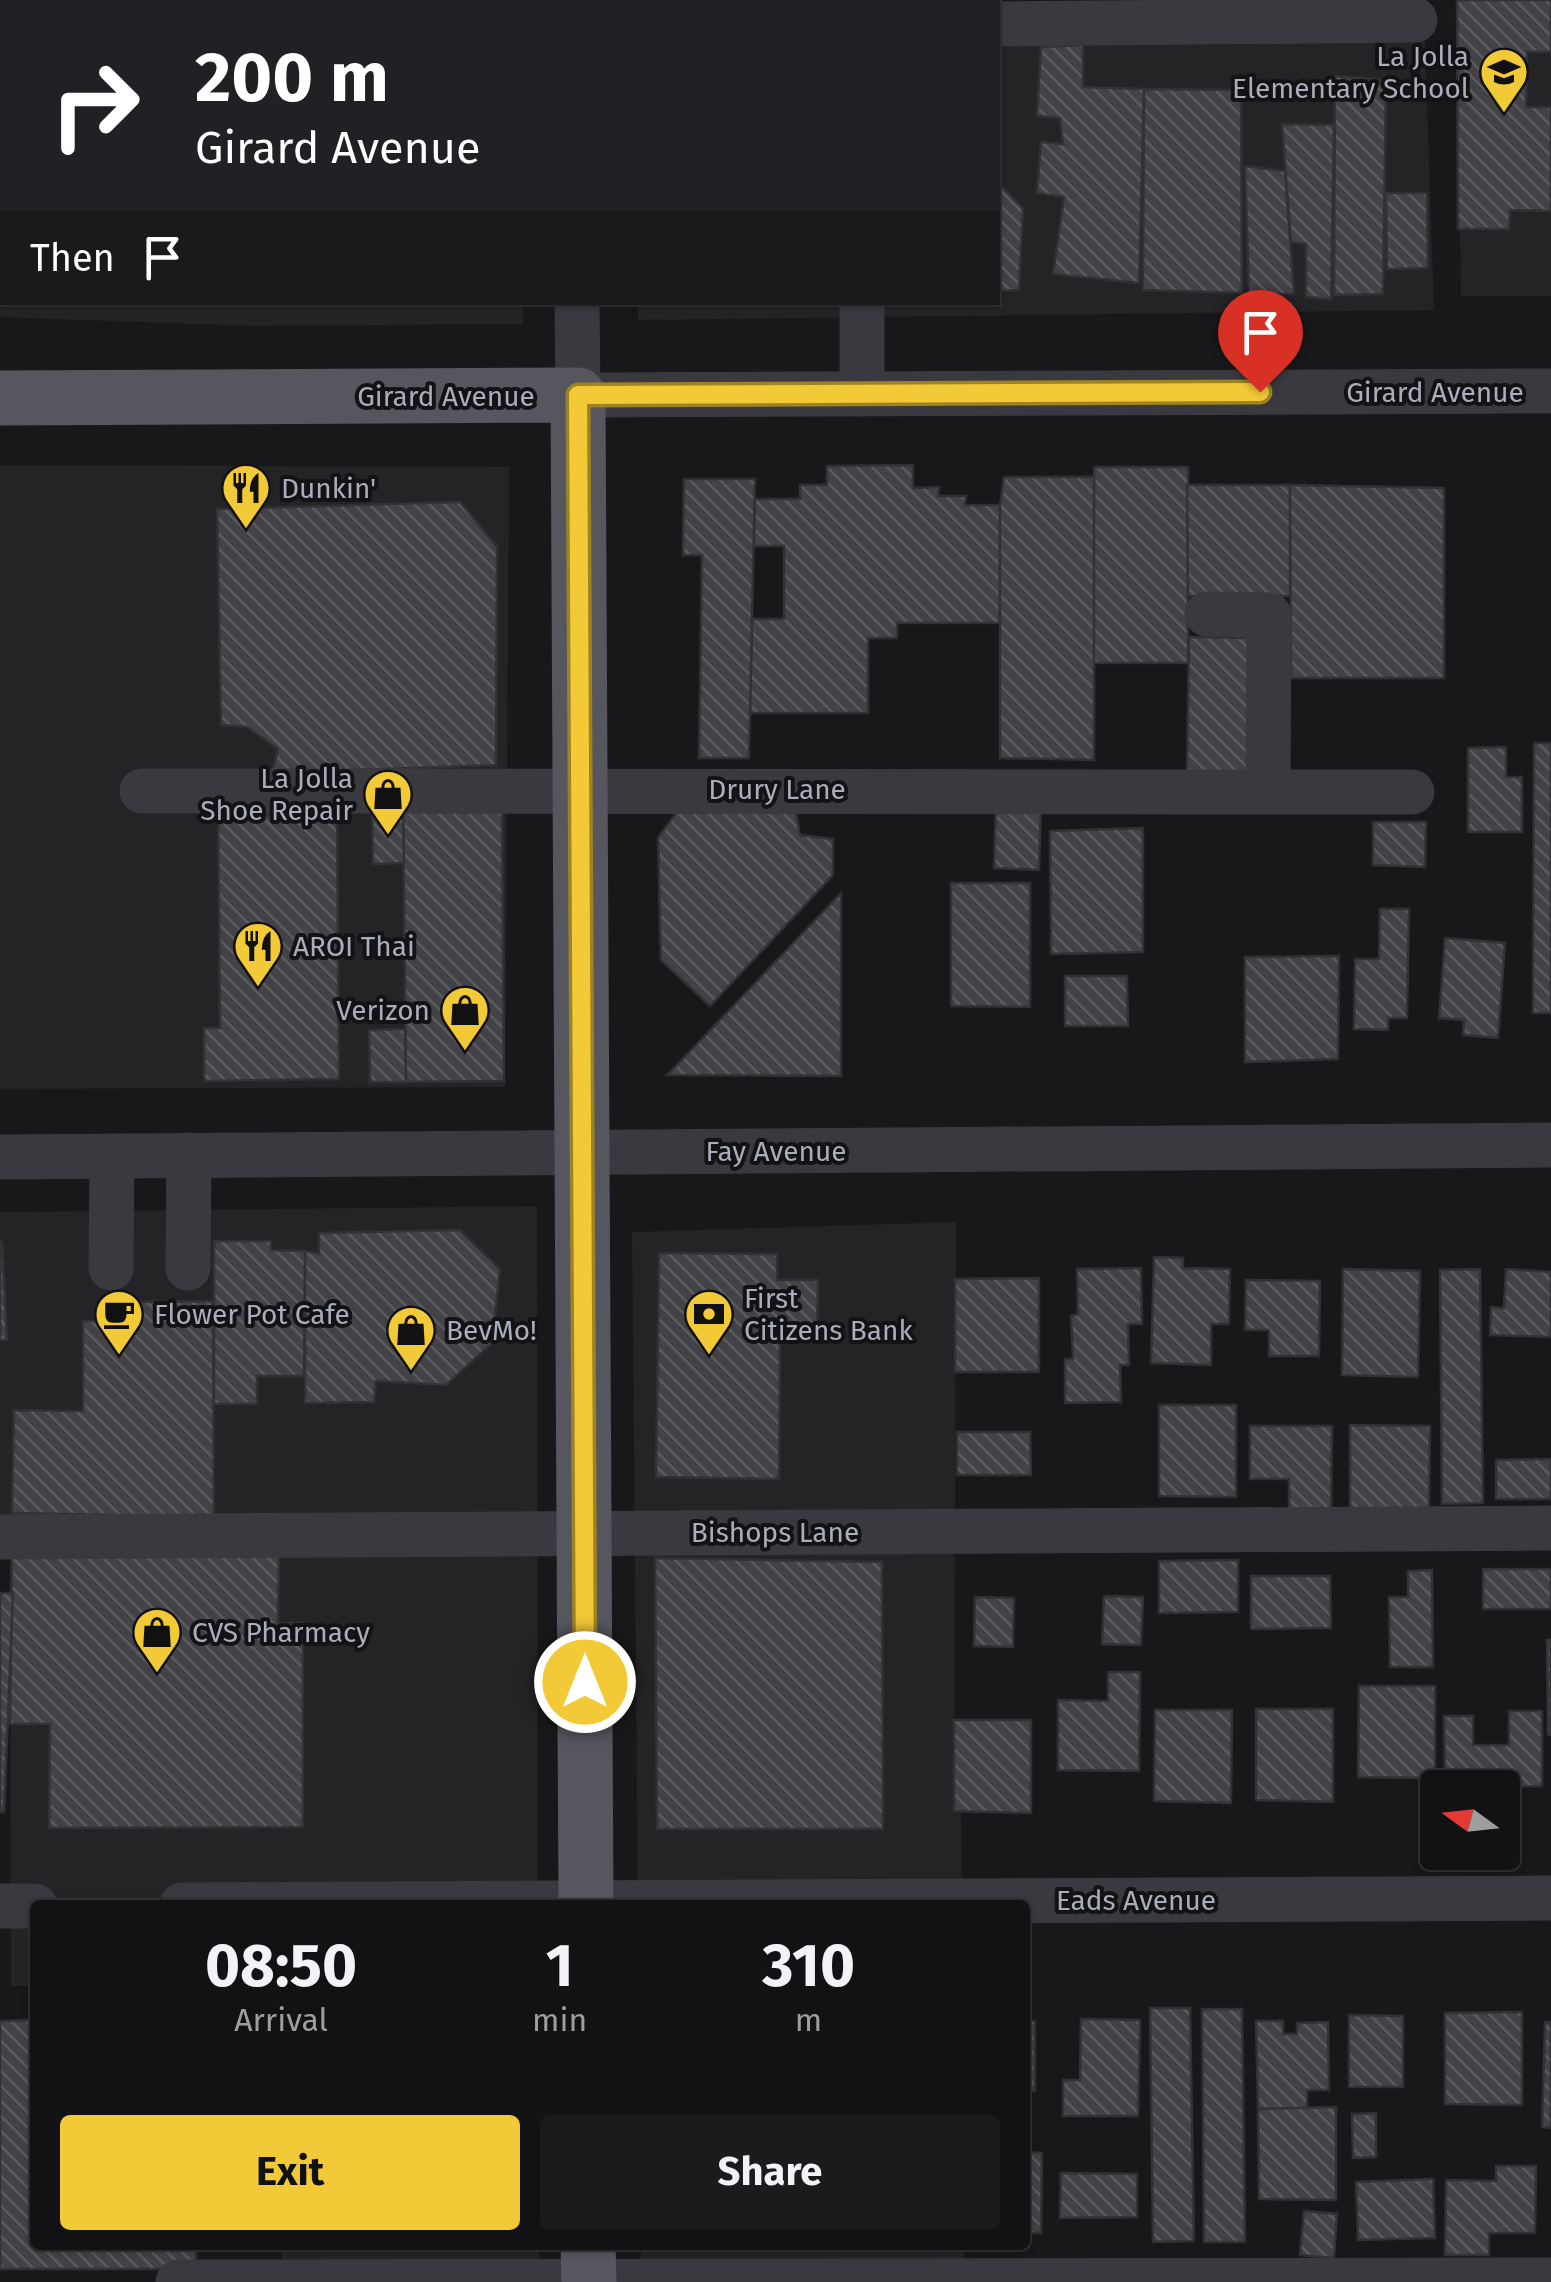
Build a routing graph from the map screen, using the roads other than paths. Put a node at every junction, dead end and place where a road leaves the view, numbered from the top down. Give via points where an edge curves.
1 (1414, 20) dead end
2 (1000, 24) edge
3 (577, 305) edge
4 (862, 305) edge
5 (1551, 391) edge
6 (862, 394) junction
7 (578, 395) junction
8 (0, 398) edge
9 (1207, 614) dead end
10 (577, 790) junction
11 (1268, 790) junction
12 (142, 791) dead end
13 (1412, 792) dead end
14 (1551, 1144) edge
15 (581, 1152) junction
16 (189, 1155) junction
17 (112, 1156) junction
18 (0, 1157) edge
19 (111, 1268) dead end
20 (188, 1268) dead end
21 (1551, 1528) edge
22 (584, 1534) junction
23 (0, 1538) edge
24 (1551, 1898) edge
25 (586, 1900) edge
26 (1030, 1901) edge
27 (0, 1906) edge
28 (30, 1906) edge
29 (588, 2250) edge
30 (1551, 2280) edge
31 (178, 2282) edge
32 (588, 2282) edge

1 - 2 street
3 - 7 street
4 - 6 street
5 - 6 street, Girard Avenue
6 - 7 street, Girard Avenue
7 - 8 main road, Girard Avenue
7 - 10 main road
9 - 11 street via 1269,614
10 - 11 street, Drury Lane
10 - 12 street, Drury Lane
10 - 15 main road
11 - 13 street, Drury Lane
14 - 15 street, Fay Avenue
15 - 16 street, Fay Avenue
15 - 22 main road
16 - 17 street, Fay Avenue
16 - 20 street
17 - 18 street, Fay Avenue
17 - 19 street
21 - 22 street, Bishops Lane
22 - 23 street, Bishops Lane
22 - 25 main road
24 - 26 street, Eads Avenue
27 - 28 street
29 - 32 main road
30 - 32 street
31 - 32 street

